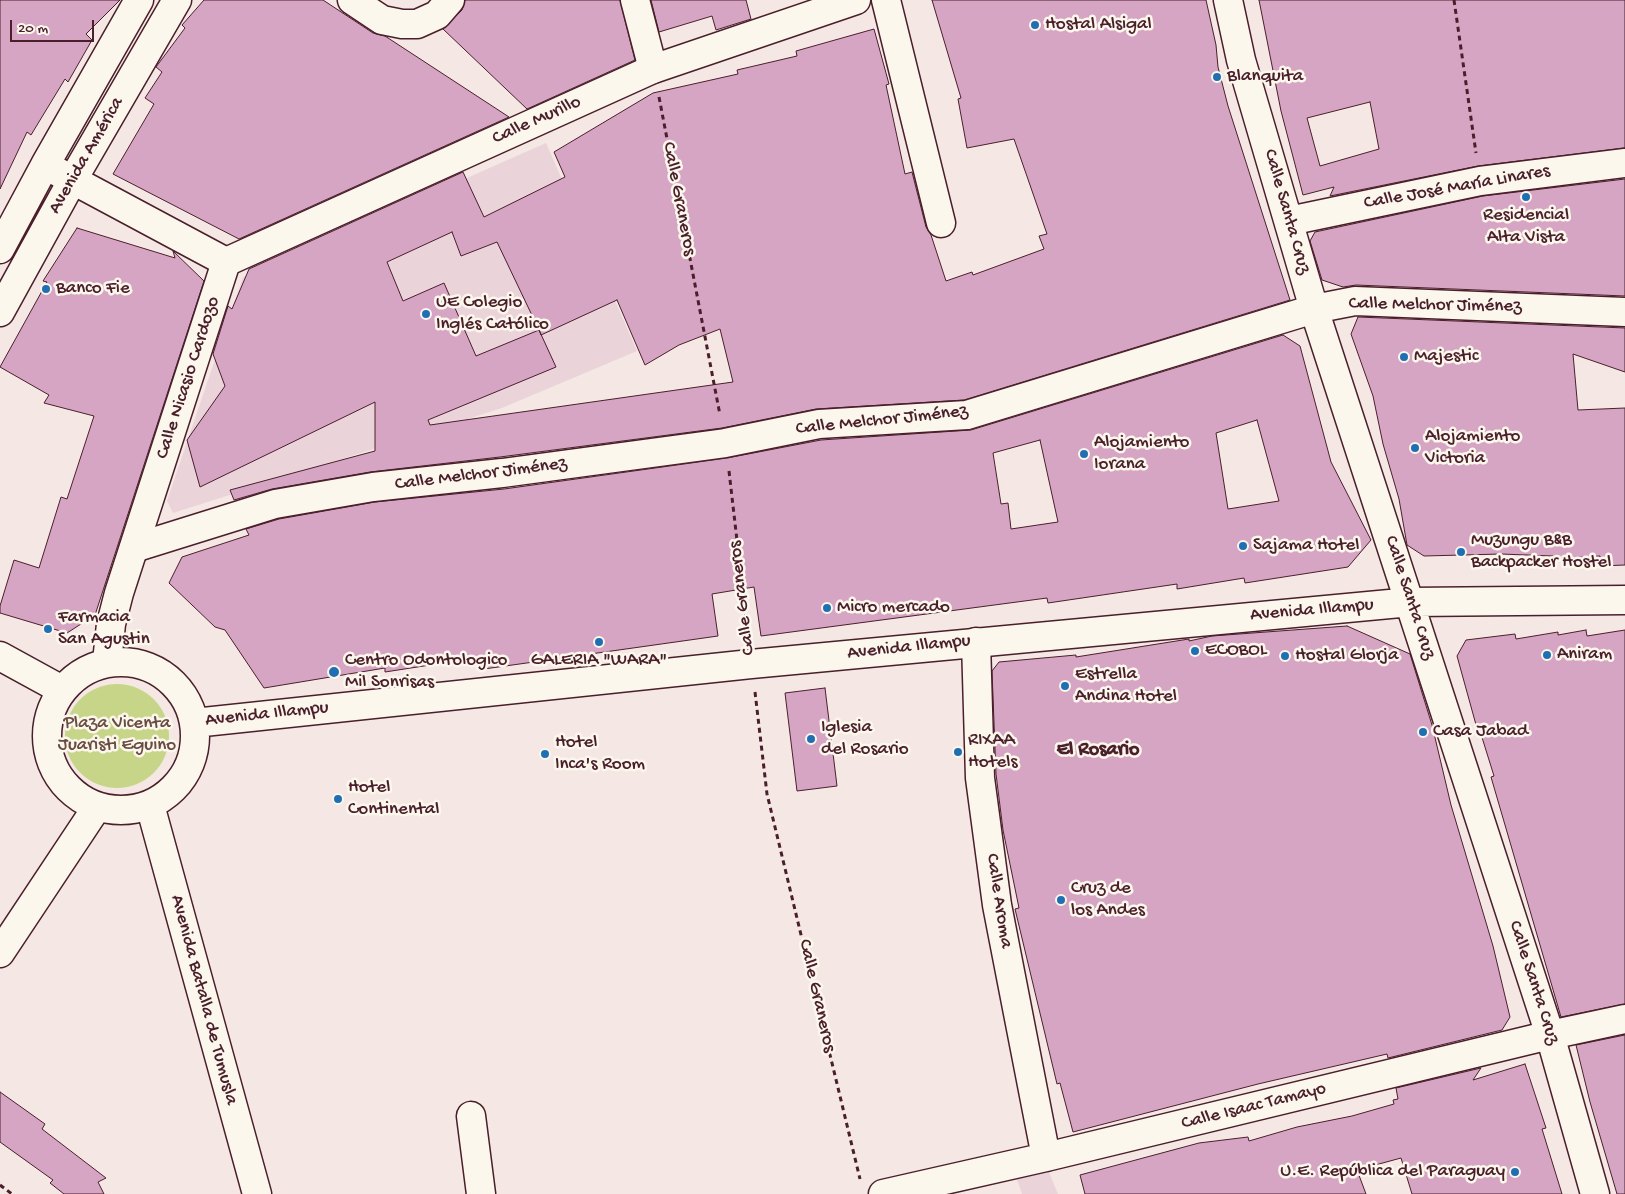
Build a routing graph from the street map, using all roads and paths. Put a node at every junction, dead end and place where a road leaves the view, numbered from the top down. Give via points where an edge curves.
1 (139, 0) edge
2 (177, 0) edge
3 (352, 0) edge
4 (450, 0) edge
5 (635, 0) edge
6 (856, 0) edge
7 (886, 0) edge
8 (1228, 0) edge
9 (1454, 0) edge
10 (654, 69) junction
11 (1625, 162) edge
12 (45, 165) junction
13 (1480, 181) junction
14 (72, 182) junction
15 (1289, 221) junction
16 (941, 223) dead end
17 (0, 249) edge
18 (226, 262) junction
19 (1314, 308) junction
20 (0, 312) edge
21 (1625, 312) edge
22 (725, 443) junction
23 (134, 548) junction
24 (1625, 600) edge
25 (1410, 602) junction
26 (976, 642) junction
27 (0, 656) edge
28 (107, 662) junction
29 (751, 664) junction
30 (62, 690) junction
31 (194, 723) junction
32 (150, 805) junction
33 (97, 808) junction
34 (0, 953) edge
35 (1625, 1019) edge
36 (1550, 1035) junction
37 (471, 1116) dead end
38 (1046, 1157) junction
39 (0, 1185) edge
40 (872, 1189) edge
41 (12, 1194) edge
42 (257, 1194) edge
43 (481, 1194) edge
44 (1595, 1194) edge

1 - 12 street, Avenida América
2 - 14 street, Avenida América
3 - 4 street via 382,20 417,24 436,14
5 - 10 street
6 - 10 street, Calle Murillo
7 - 16 street
8 - 15 street, Calle Santa Cruz via 1241,60
9 - 13 path
10 - 18 street, Calle Murillo
10 - 22 path, Calle Graneros
11 - 13 street, Calle José María Linares
12 - 14 street
12 - 17 street, Avenida América
13 - 15 street, Calle José María Linares
14 - 18 street
14 - 20 street, Avenida América
15 - 19 street, Calle Santa Cruz
18 - 23 street, Calle Nicasio Cardozo
19 - 21 street, Calle Melchor Jiménez via 1354,301
19 - 22 street, Calle Melchor Jiménez via 967,414 819,424
19 - 25 street, Calle Santa Cruz
22 - 23 street, Calle Melchor Jiménez via 373,487 276,504
22 - 29 path, Calle Graneros
23 - 28 street, Calle Nicasio Cardozo via 115,606
24 - 25 street, Avenida Illampu
25 - 26 street, Avenida Illampu
25 - 36 street, Calle Santa Cruz
26 - 29 street, Avenida Illampu
26 - 38 street, Calle Aroma via 980,778 997,905
27 - 30 street
28 - 30 street via 90,668
28 - 31 street via 130,662 153,668 166,677 186,700
29 - 31 street, Avenida Illampu
29 - 40 path, Calle Graneros via 768,794
30 - 33 street via 50,711 46,735 50,758 60,780 76,797
31 - 32 street via 194,748 186,772 171,791
32 - 33 street via 133,810
32 - 42 street, Avenida Batalla de Tumusla
33 - 34 street
35 - 36 street, Calle Isaac Tamayo
36 - 38 street, Calle Isaac Tamayo
36 - 44 street, Calle Santa Cruz
37 - 43 street
38 - 40 street, Calle Isaac Tamayo
39 - 41 path

